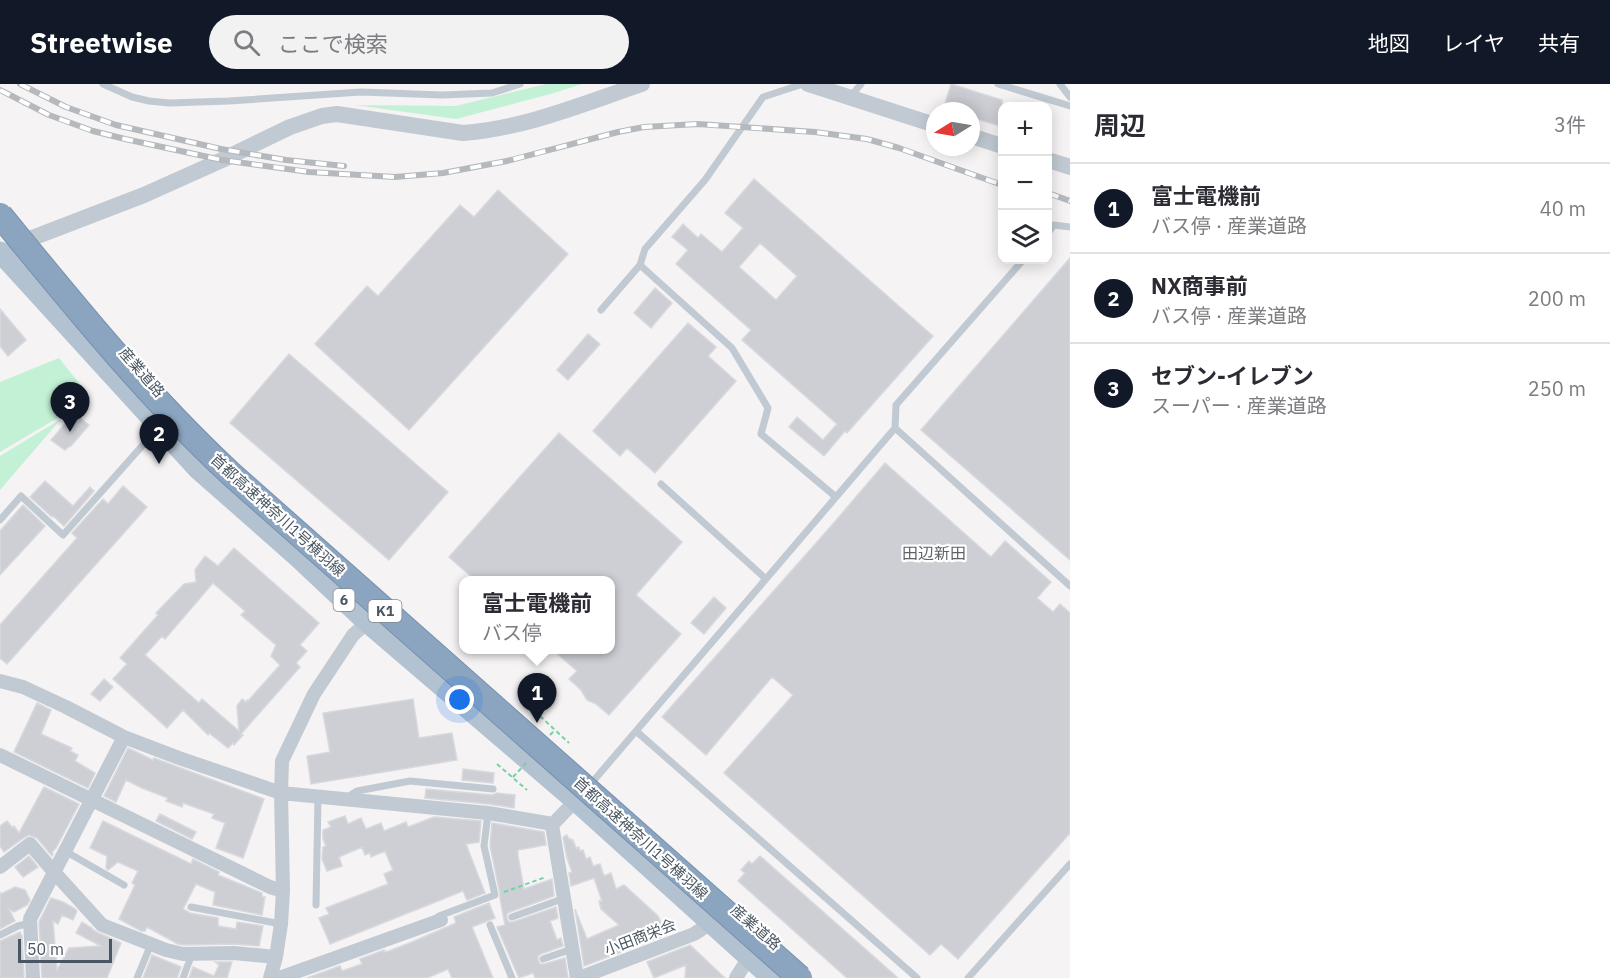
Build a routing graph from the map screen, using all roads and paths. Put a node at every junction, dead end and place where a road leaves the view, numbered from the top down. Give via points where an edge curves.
1 (103, 84) edge
2 (520, 84) edge
3 (642, 84) edge
4 (805, 84) edge
5 (861, 84) edge
6 (998, 84) edge
7 (1060, 84) edge
8 (1070, 97) edge
9 (849, 98) junction
10 (1070, 106) edge
11 (926, 122) edge
12 (980, 139) edge
13 (998, 145) edge
14 (1052, 162) edge
15 (1070, 167) edge
16 (0, 201) edge
17 (0, 215) edge
18 (1052, 227) edge
19 (1070, 228) edge
20 (32, 239) junction
21 (0, 240) edge
22 (0, 251) edge
23 (1019, 264) edge
24 (640, 265) junction
25 (601, 310) dead end
26 (159, 426) junction
27 (895, 428) junction
28 (661, 484) dead end
29 (836, 497) junction
30 (0, 520) edge
31 (766, 579) junction
32 (1070, 586) edge
33 (388, 605) junction
34 (367, 622) junction
35 (0, 681) edge
36 (540, 716) dead end
37 (636, 731) junction
38 (124, 737) junction
39 (569, 743) dead end
40 (0, 755) edge
41 (497, 764) dead end
42 (493, 789) dead end
43 (527, 790) dead end
44 (584, 791) junction
45 (281, 793) junction
46 (318, 797) junction
47 (343, 799) junction
48 (93, 800) junction
49 (488, 813) junction
50 (552, 825) junction
51 (65, 851) junction
52 (1070, 864) edge
53 (0, 867) edge
54 (54, 872) junction
55 (560, 872) junction
56 (124, 885) dead end
57 (283, 891) junction
58 (495, 895) junction
59 (565, 898) junction
60 (315, 905) dead end
61 (191, 907) dead end
62 (512, 917) dead end
63 (441, 920) joint
64 (30, 923) junction
65 (711, 923) junction
66 (281, 924) junction
67 (490, 925) dead end
68 (0, 935) edge
69 (151, 944) junction
70 (572, 949) junction
71 (192, 954) junction
72 (276, 957) junction
73 (749, 957) junction
74 (543, 959) dead end
75 (33, 978) edge
76 (137, 978) edge
77 (183, 978) edge
78 (270, 978) edge
79 (279, 978) edge
80 (512, 978) edge
81 (578, 978) edge
82 (736, 978) edge
83 (774, 978) edge
84 (800, 978) edge
85 (815, 978) edge
86 (918, 978) edge
87 (968, 978) edge

1 - 2 lane via 132,97 169,103 362,92 492,93
3 - 20 street via 531,120 477,132 337,114 322,116 144,195
4 - 9 street
4 - 24 lane via 764,97 705,180 645,249
5 - 9 lane
6 - 10 lane
7 - 8 lane
9 - 11 street
12 - 13 street
14 - 15 street
16 - 20 main road, 産業道路 / 6
17 - 84 highway, 首都高速神奈川1号横羽線 / K1, bridge via 194,440
18 - 19 lane
20 - 22 street
20 - 33 main road, 産業道路 / 6 via 205,445
21 - 83 highway, 首都高速神奈川1号横羽線 / K1 via 98,357 181,447
22 - 26 main road, 産業道路 / 6
23 - 27 lane via 896,405
24 - 25 lane
24 - 29 lane via 732,348 768,408 762,434
26 - 30 lane via 63,535 21,496
26 - 34 main road, 産業道路 / 6 via 197,468
27 - 29 lane
27 - 32 lane
28 - 31 lane
29 - 31 lane
31 - 37 lane
33 - 34 street
33 - 44 main road, 産業道路 / 6
34 - 44 main road, 産業道路 / 6
34 - 45 street via 353,635 314,694 282,761
35 - 38 street via 23,687
36 - 39 path
37 - 44 lane
37 - 86 lane
38 - 45 street
38 - 48 street
40 - 48 street
41 - 43 path
42 - 47 lane via 410,782 357,791
44 - 50 street
44 - 65 main road, 産業道路 / 6
44 - 85 main road, 産業道路 / 6
45 - 46 street
45 - 57 street
46 - 47 street
46 - 60 lane
47 - 49 street
48 - 51 street
48 - 57 street
49 - 50 street
49 - 58 lane via 484,846
50 - 55 street
51 - 54 street
51 - 56 lane
52 - 87 lane
53 - 54 street via 30,844
54 - 64 street
54 - 69 street via 102,925
55 - 58 path
55 - 59 street
57 - 66 street
58 - 63 lane via 439,916
59 - 62 lane
59 - 70 street
61 - 66 lane
63 - 79 street
64 - 68 lane
64 - 75 street
65 - 73 main road, 産業道路 / 6
65 - 81 street, 小田商栄会 via 694,934
66 - 72 street
67 - 80 lane
69 - 71 street
69 - 76 lane
70 - 74 lane
70 - 81 street
71 - 72 street
71 - 77 lane
72 - 78 street
73 - 82 street
73 - 83 main road, 産業道路 / 6

